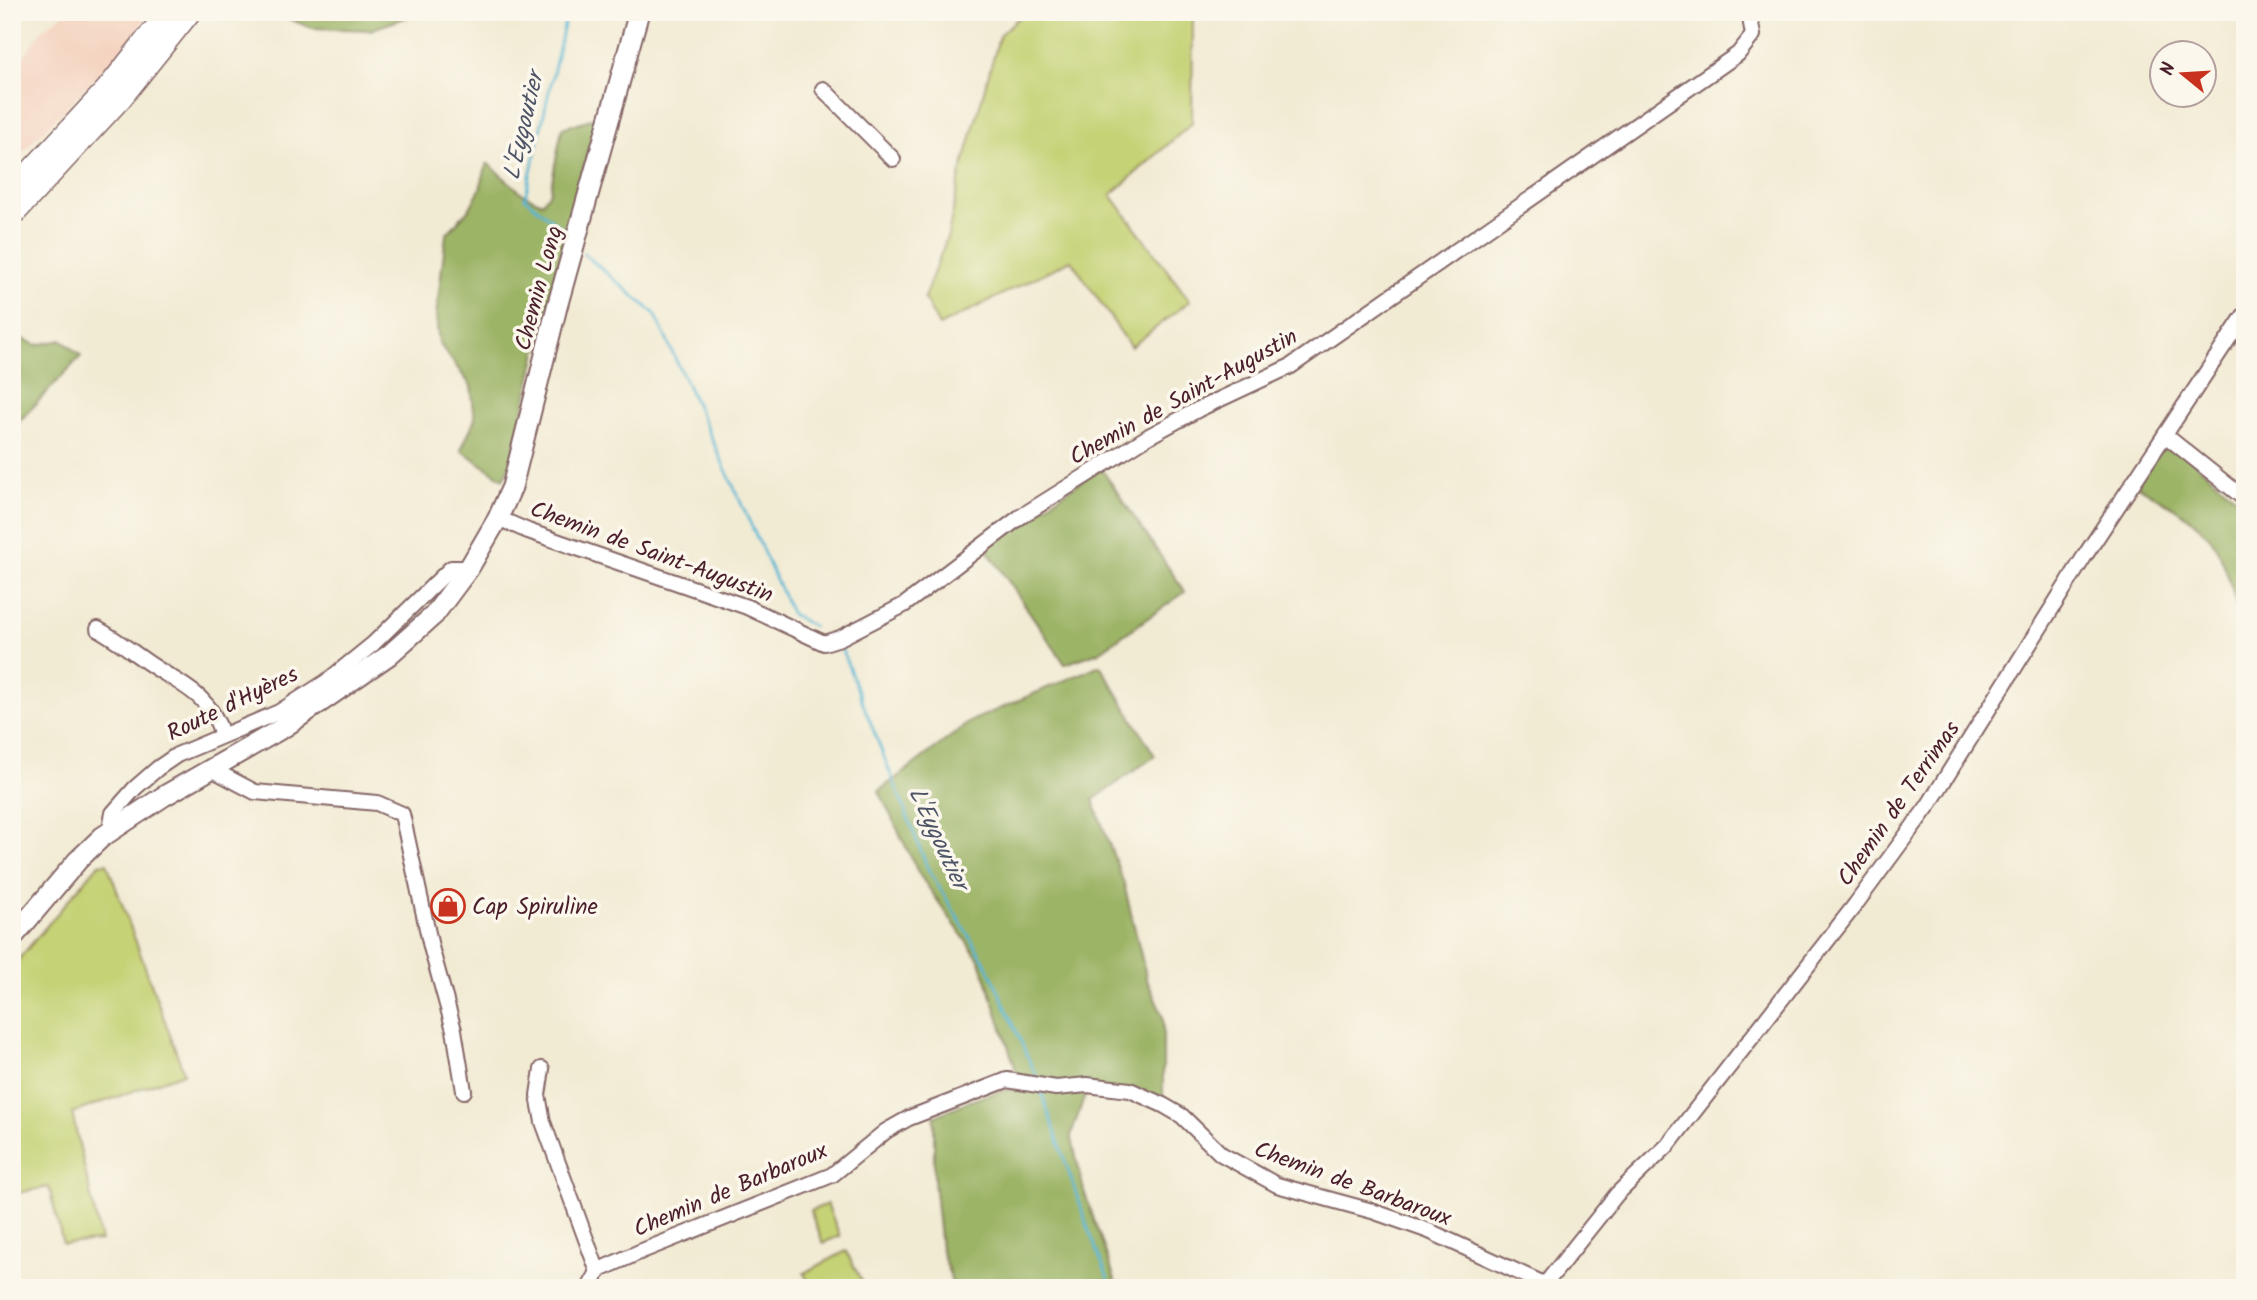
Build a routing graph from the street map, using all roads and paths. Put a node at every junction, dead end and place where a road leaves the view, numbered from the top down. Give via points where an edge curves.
1 (168, 12) edge
2 (190, 12) edge
3 (639, 12) edge
4 (1749, 12) edge
5 (823, 89) dead end
6 (893, 159) dead end
7 (12, 191) edge
8 (12, 216) edge
9 (2245, 314) edge
10 (2165, 435) junction
11 (2245, 499) edge
12 (498, 518) junction
13 (460, 568) junction
14 (453, 591) joint
15 (98, 628) dead end
16 (222, 736) junction
17 (215, 767) junction
18 (108, 833) junction
19 (12, 937) edge
20 (542, 1069) dead end
21 (464, 1091) dead end
22 (598, 1272) junction
23 (1543, 1286) edge
24 (589, 1288) edge

1 - 7 highway via 107,89
2 - 8 highway via 122,97
3 - 12 main road, Chemin Long via 557,307 521,457
4 - 12 street, Chemin de Saint-Augustin via 1752,35 1738,54 1291,366 1199,409 1112,458 1021,517 904,605 840,638 824,643 747,607
5 - 6 street
9 - 10 street, Chemin de Terrimas
10 - 11 street
10 - 23 street, Chemin de Terrimas via 1928,806 1668,1145 1617,1194
12 - 13 main road, Chemin Long
13 - 14 main road, Chemin Long
13 - 16 street, Route d'Hyères via 326,682 279,712
14 - 17 main road, Route d'Hyères via 434,615 389,655 324,702
15 - 16 street via 192,689 217,719
16 - 18 street, Route d'Hyères via 158,768 113,813
17 - 18 main road, Route d'Hyères
17 - 21 street via 219,774 255,792 377,803 402,814 454,1030
18 - 19 main road, Route d'Hyères via 78,860
20 - 22 street via 538,1095 543,1122
22 - 23 street, Chemin de Barbaroux via 832,1175 909,1118 1007,1080 1056,1088 1130,1090 1182,1116 1221,1154 1277,1185 1429,1231
22 - 24 street

